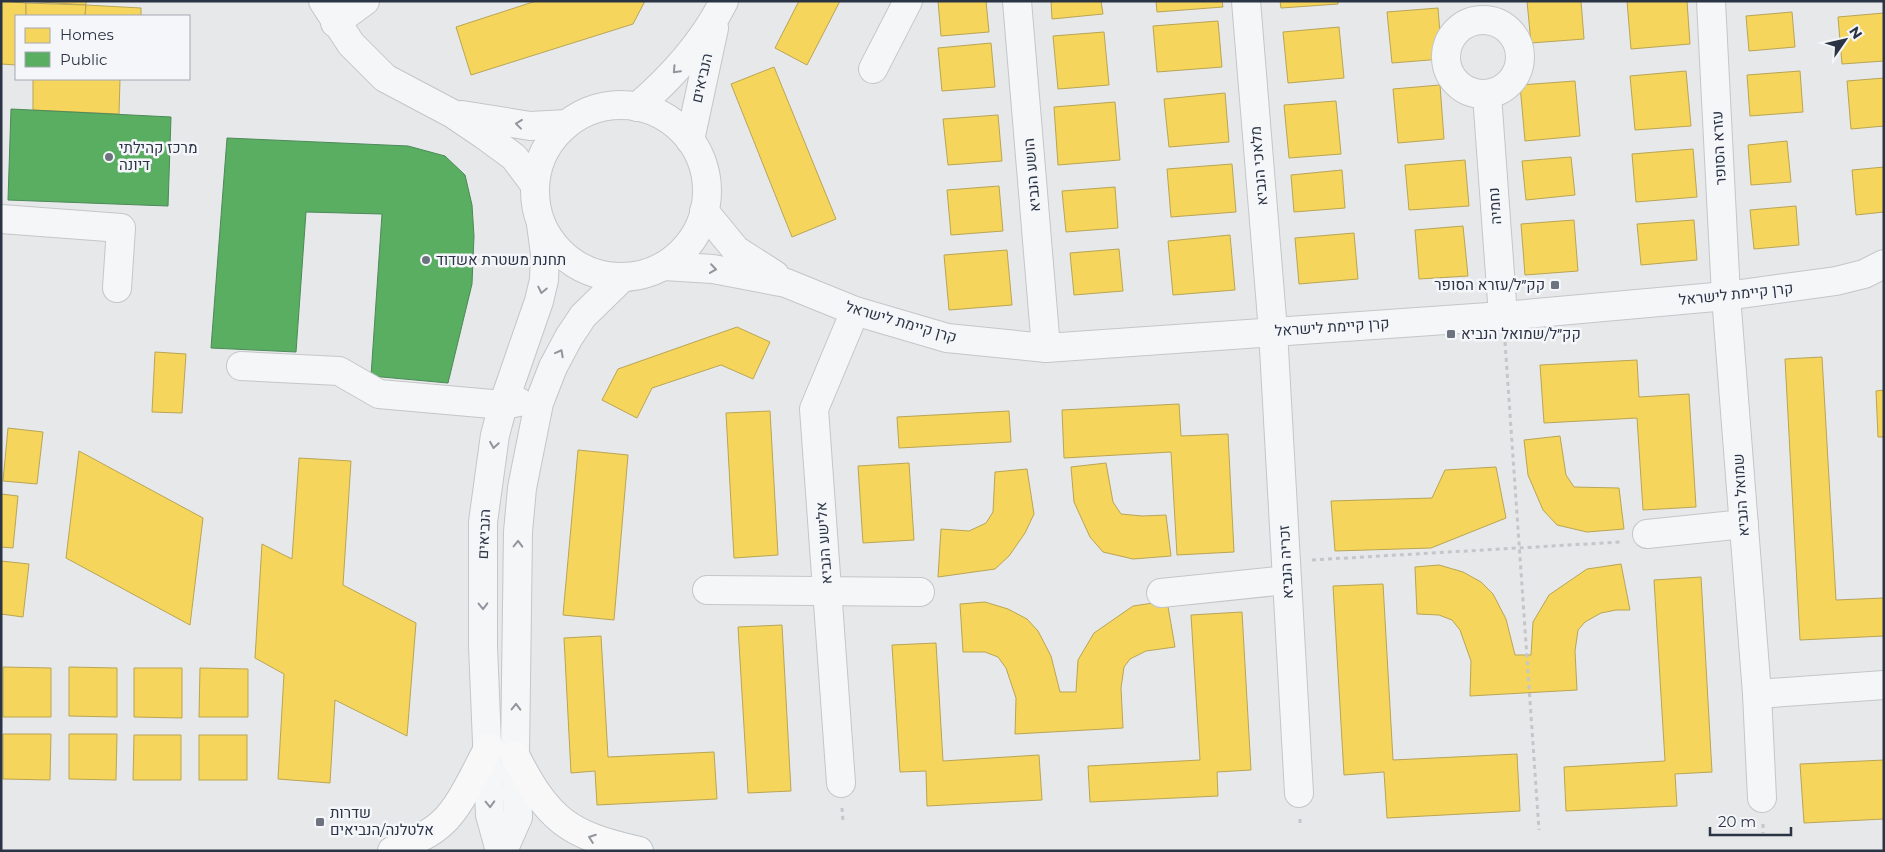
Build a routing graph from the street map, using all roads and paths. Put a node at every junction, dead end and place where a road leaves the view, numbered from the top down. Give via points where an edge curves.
1 (365, 1) edge
2 (908, 1) edge
3 (1017, 1) edge
4 (1246, 1) edge
5 (1711, 1) edge
6 (720, 9) edge
7 (1480, 11) edge
8 (329, 12) edge
9 (872, 69) dead end
10 (1487, 95) junction
11 (637, 106) junction
12 (453, 114) junction
13 (567, 124) junction
14 (690, 140) junction
15 (535, 185) junction
16 (704, 211) junction
17 (1, 218) edge
18 (541, 224) junction
19 (1884, 264) edge
20 (664, 266) junction
21 (623, 277) junction
22 (786, 283) junction
23 (117, 288) dead end
24 (1726, 296) junction
25 (855, 311) junction
26 (1503, 316) junction
27 (1273, 331) junction
28 (1046, 348) junction
29 (241, 366) dead end
30 (544, 389) junction
31 (503, 406) junction
32 (1744, 524) junction
33 (1647, 534) joint
34 (1519, 548) junction
35 (1286, 571) junction
36 (707, 590) dead end
37 (828, 591) junction
38 (920, 592) dead end
39 (1161, 593) dead end
40 (1884, 685) edge
41 (1757, 694) junction
42 (488, 747) junction
43 (515, 755) junction
44 (841, 783) dead end
45 (1299, 793) dead end
46 (1762, 798) dead end
47 (1539, 830) dead end
48 (392, 851) edge
49 (502, 851) edge
50 (639, 851) edge

1 - 8 street
2 - 9 street
3 - 28 street, הושע הנביא
4 - 27 street, מלאכי הנביא
5 - 24 street, עזרא הסופר
6 -> 11 street, הנביאים via 687,58
6 - 14 street, הנביאים
7 - 10 street via 1512,33 1520,54 1520,66 1508,86
7 - 10 street via 1451,38 1445,60 1459,86 1475,94
8 - 12 street via 351,44 385,78
10 - 26 street, נחמיה
11 - 13 street via 588,111
11 - 14 street via 657,113
13 -> 12 street via 530,126
12 - 15 street via 514,157
13 - 15 street via 551,141 540,162
14 - 16 street via 705,174 707,193
15 - 18 street
16 - 20 street via 696,233
16 - 22 street, קרן קיימת לישראל via 736,250
17 - 23 street via 121,228
18 - 21 street via 566,257 583,268 602,275
18 -> 31 street, הנביאים via 544,280
19 - 24 street, קרן קיימת לישראל via 1864,274 1836,281
20 - 21 street via 644,274
20 -> 22 street, קרן קיימת לישראל via 713,268
30 -> 21 street, הנביאים via 583,316
22 - 25 street, קרן קיימת לישראל
24 - 26 street, קרן קיימת לישראל
24 - 32 street, שמואל הנביא
25 - 28 street, קרן קיימת לישראל via 947,338
25 - 37 street, אלישע הנביא via 814,410
26 - 27 street, קרן קיימת לישראל
26 - 34 path
27 - 28 street, קרן קיימת לישראל
27 - 35 street, זכריה הנביא
29 - 31 street via 339,371 379,394
30 - 31 street via 530,398
43 -> 30 street, הנביאים via 518,532 522,488
31 -> 42 street, הנביאים via 495,435 483,522 483,637
32 - 33 street
32 - 41 street, שמואל הנביא
33 - 34 path via 1648,540
34 - 35 path
34 - 47 path
35 - 39 street
35 - 45 street, זכריה הנביא
36 - 37 street
37 - 38 street
37 - 44 street, אלישע הנביא
40 - 41 street
41 - 46 street, שמואל הנביא
42 - 48 main road via 443,822 427,834
42 -> 49 street, הנביאים via 490,815
43 - 49 street, הנביאים via 518,817
50 -> 43 main road via 607,844 560,821 546,807

